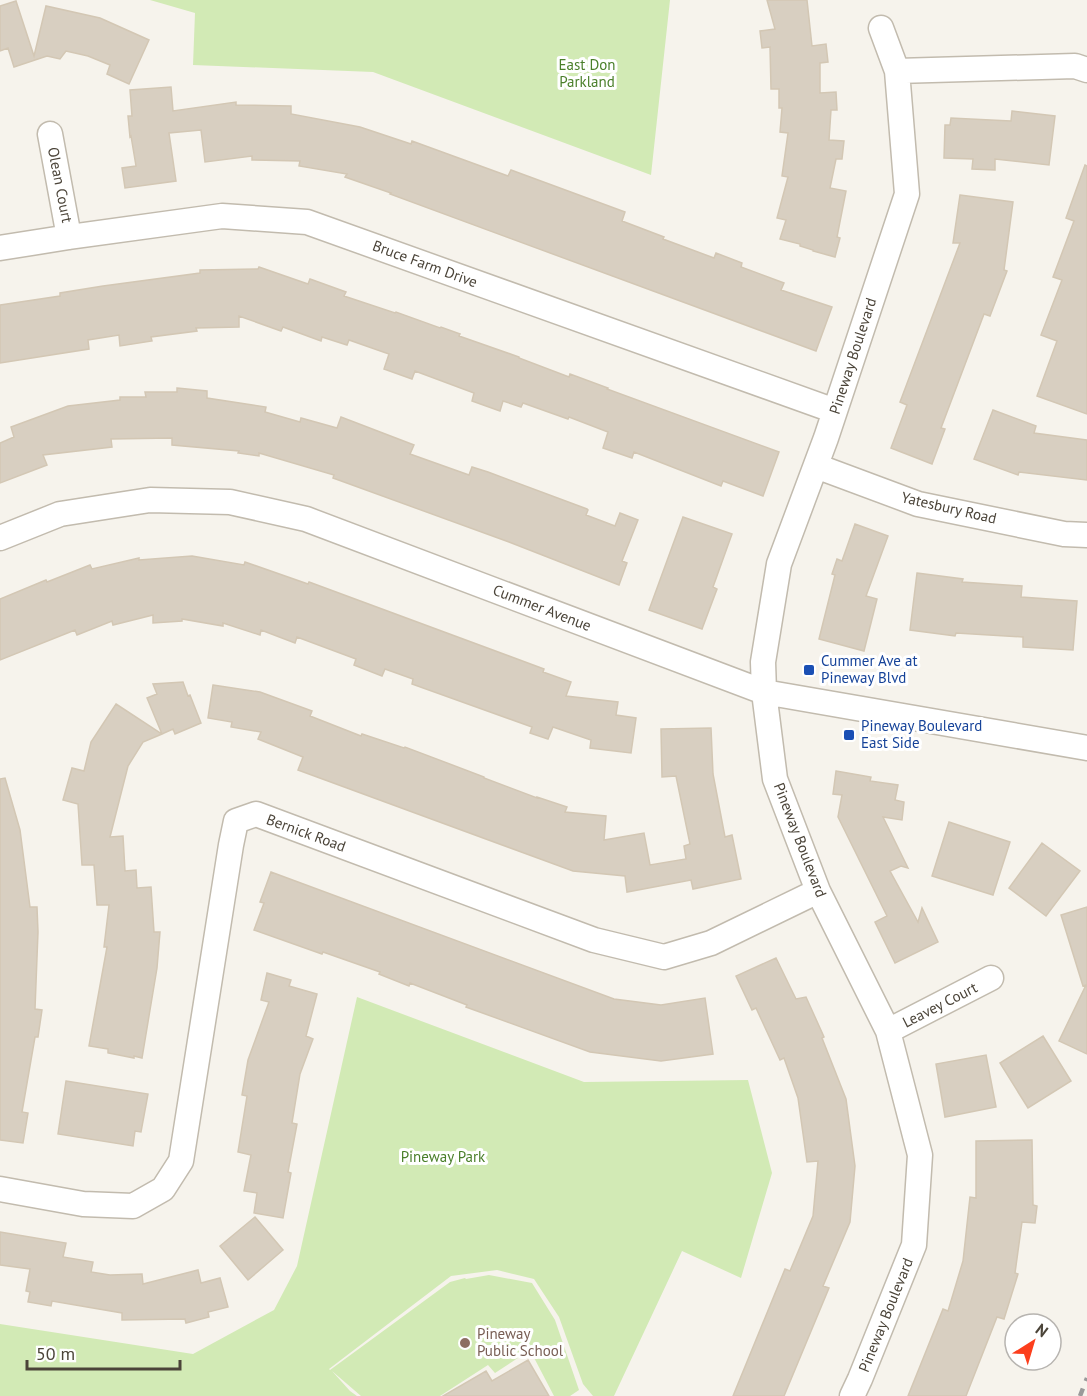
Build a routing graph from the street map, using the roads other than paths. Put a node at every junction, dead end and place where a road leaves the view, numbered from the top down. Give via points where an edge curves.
1 (881, 28) dead end
2 (1087, 70) edge
3 (897, 71) junction
4 (50, 134) dead end
5 (69, 237) junction
6 (0, 248) edge
7 (835, 411) junction
8 (816, 466) junction
9 (1087, 535) edge
10 (0, 538) edge
11 (764, 692) junction
12 (1087, 748) edge
13 (818, 891) junction
14 (991, 978) dead end
15 (888, 1031) junction
16 (0, 1189) edge
17 (852, 1396) edge

1 - 3 street, Pineway Boulevard
2 - 3 street via 1076,66
3 - 7 street, Pineway Boulevard via 907,194
4 - 5 street, Olean Court
5 - 6 street, Bruce Farm Drive
5 - 7 street, Bruce Farm Drive via 222,216 307,222
7 - 8 street, Pineway Boulevard
8 - 9 street, Yatesbury Road via 918,504 1064,534
8 - 11 street, Pineway Boulevard via 779,564 763,662
10 - 11 street, Cummer Avenue via 60,514 150,500 230,502 306,519
11 - 12 street, Cummer Avenue
11 - 13 street, Pineway Boulevard via 775,779
13 - 15 street, Pineway Boulevard
13 - 16 street, Bernick Road via 711,943 664,957 594,940 256,814 236,821 181,1161 163,1189 133,1206 83,1204
14 - 15 street, Leavey Court
15 - 17 street, Pineway Boulevard via 920,1155 914,1245

